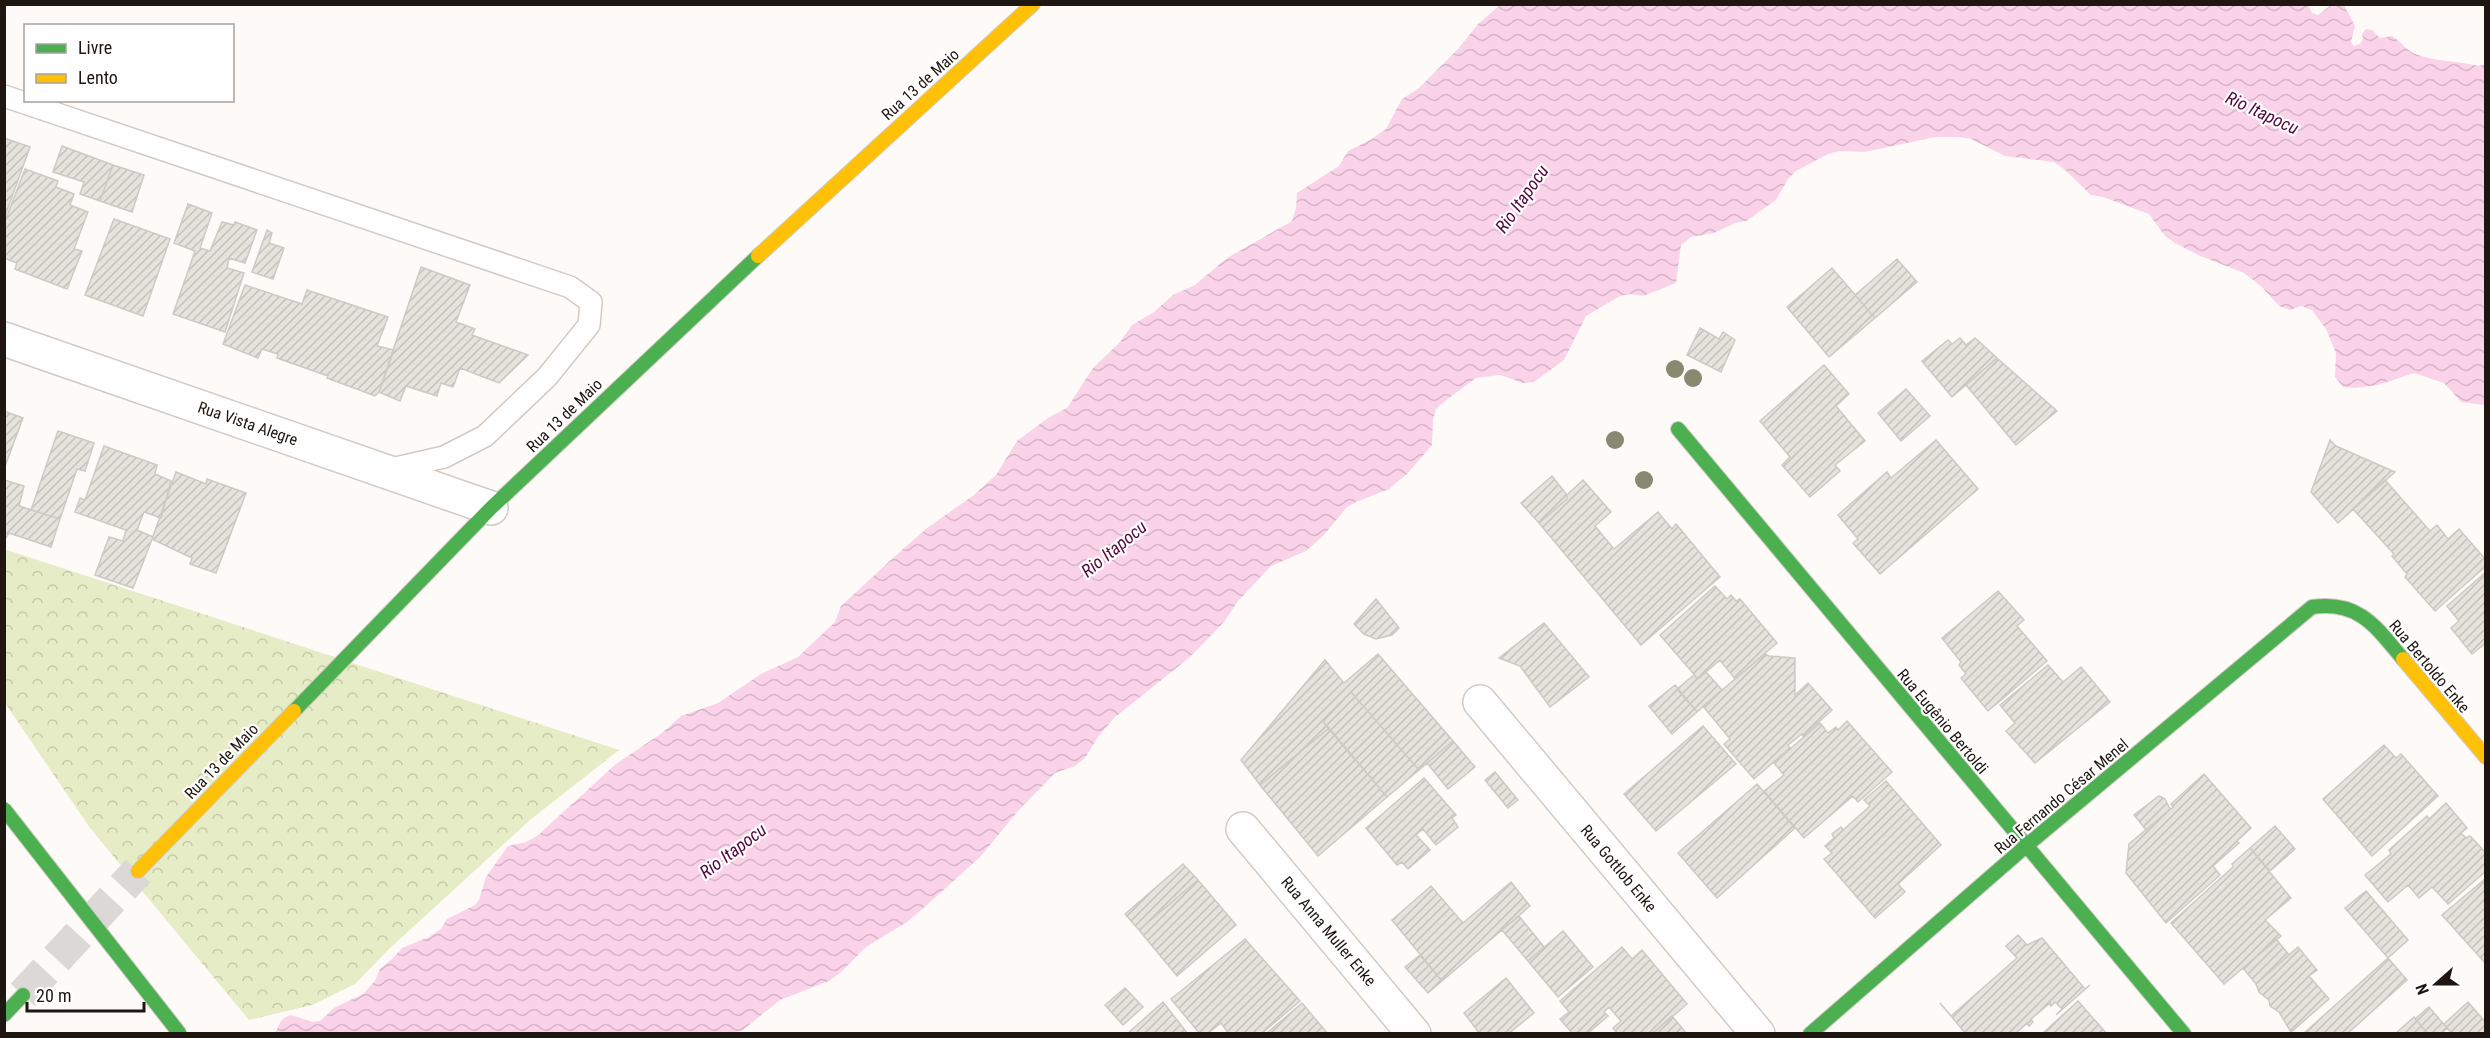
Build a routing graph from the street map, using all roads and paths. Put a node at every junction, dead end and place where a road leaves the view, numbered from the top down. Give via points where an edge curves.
1 (1034, 4) edge
2 (4, 96) edge
3 (4, 339) edge
4 (1678, 429) dead end
5 (386, 470) junction
6 (491, 508) junction
7 (2343, 605) joint
8 (1480, 702) dead end
9 (2486, 757) edge
10 (4, 809) edge
11 (1244, 829) dead end
12 (2026, 846) junction
13 (138, 871) tunnel mouth
14 (22, 994) tunnel mouth
15 (4, 1015) edge
16 (180, 1034) edge
17 (1414, 1034) edge
18 (1758, 1034) edge
19 (1810, 1034) edge
20 (2184, 1034) edge

1 - 6 street, Rua 13 de Maio
2 - 5 lane via 570,287 591,302 590,325 547,377 485,436 444,457
3 - 5 street, Rua Vista Alegre
4 - 12 street, Rua Eugênio Bertoldi
5 - 6 street, Rua Vista Alegre
6 - 13 street, Rua 13 de Maio
7 - 9 street, Rua Bertoldo Enke via 2358,611 2372,624
7 - 12 street, Rua Fernando César Menel via 2312,607
8 - 18 street, Rua Gottlob Enke
10 - 16 street, bridge
11 - 17 street, Rua Anna Muller Enke
12 - 19 street, Rua Fernando César Menel
12 - 20 street, Rua Eugênio Bertoldi
14 - 15 street

